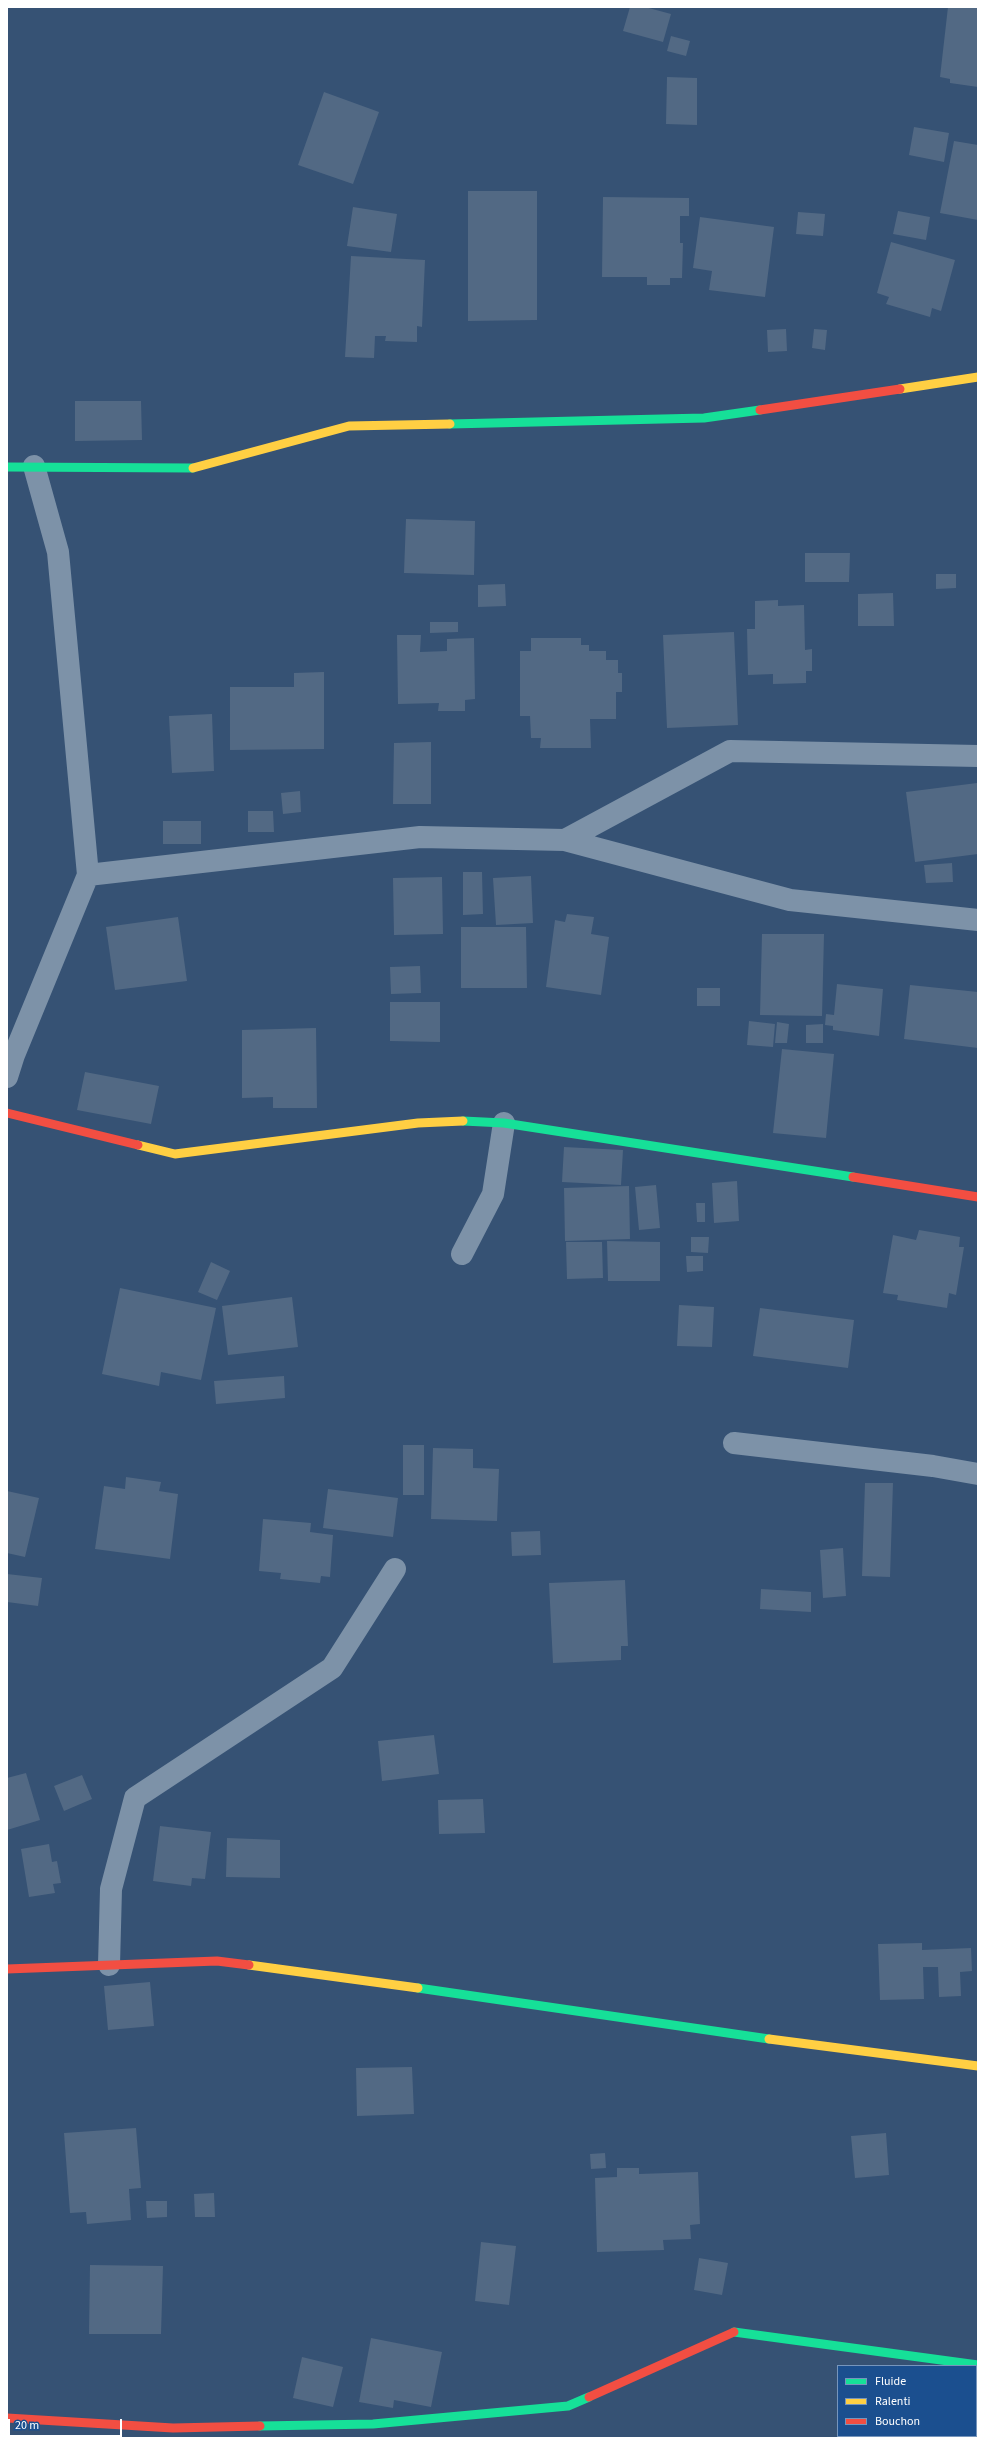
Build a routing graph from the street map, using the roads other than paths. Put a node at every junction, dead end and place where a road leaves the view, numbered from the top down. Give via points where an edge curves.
1 (978, 378) edge
2 (34, 466) junction
3 (7, 467) edge
4 (978, 756) edge
5 (565, 840) junction
6 (88, 875) junction
7 (978, 920) edge
8 (7, 1078) edge
9 (7, 1113) edge
10 (504, 1123) junction
11 (978, 1197) edge
12 (462, 1254) dead end
13 (734, 1443) dead end
14 (978, 1474) edge
15 (395, 1568) dead end
16 (109, 1965) junction
17 (7, 1969) edge
18 (978, 2066) edge
19 (978, 2365) edge
20 (7, 2418) edge
21 (172, 2433) edge

1 - 2 street via 704,418 349,426 189,469
2 - 3 street
2 - 6 street via 58,552
4 - 5 street via 730,751
5 - 6 street via 420,837
5 - 7 street via 790,900
6 - 8 street via 14,1055
9 - 10 street via 176,1154 418,1123
10 - 11 street
10 - 12 street via 493,1194
13 - 14 street via 933,1466
15 - 16 street via 332,1668 135,1798 111,1889
16 - 17 street
16 - 18 street via 217,1961 808,2045
19 - 21 street via 737,2331 568,2406 373,2424
20 - 21 street

